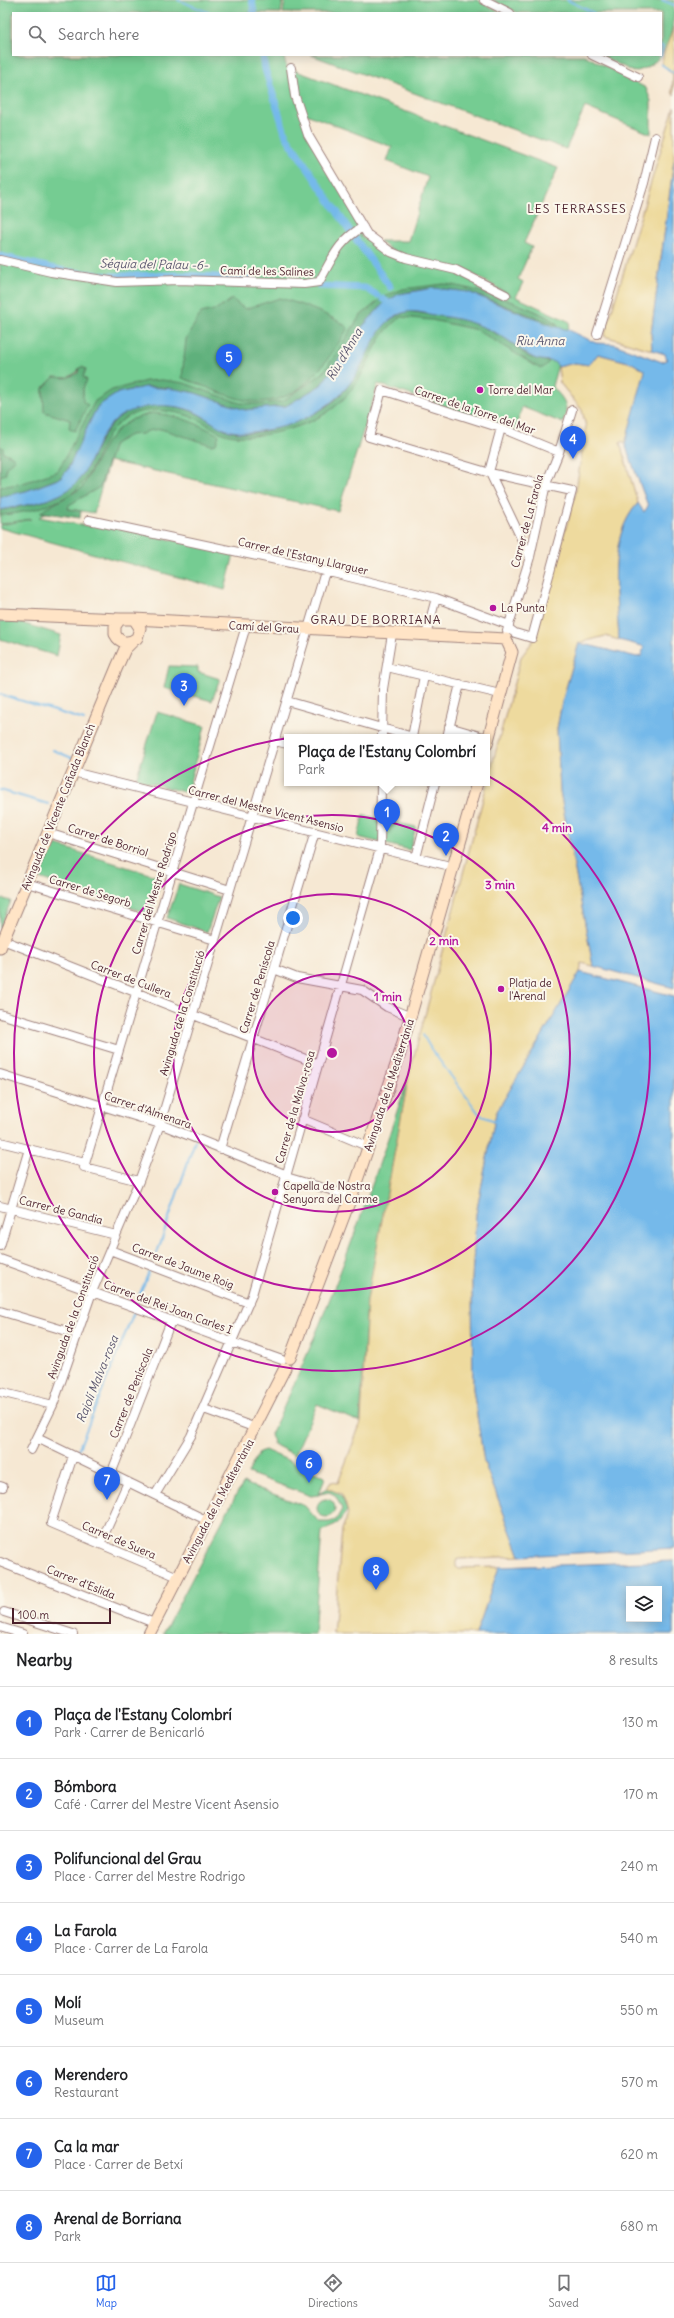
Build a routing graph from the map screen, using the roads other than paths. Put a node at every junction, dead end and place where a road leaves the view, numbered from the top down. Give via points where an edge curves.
1 (484, 0) edge
2 (508, 12) edge
3 (594, 56) edge
4 (291, 68) dead end
5 (638, 77) dead end
6 (655, 137) dead end
7 (363, 227) junction
8 (0, 260) edge
9 (506, 295) dead end
10 (597, 334) dead end
11 (572, 410) dead end
12 (501, 428) junction
13 (560, 452) junction
14 (489, 472) junction
15 (546, 484) junction
16 (90, 520) dead end
17 (530, 557) junction
18 (325, 572) junction
19 (436, 598) junction
20 (0, 614) edge
21 (89, 619) junction
22 (120, 619) junction
23 (134, 619) junction
24 (165, 622) junction
25 (246, 626) junction
26 (508, 627) junction
27 (308, 629) junction
28 (392, 634) junction
29 (426, 635) junction
30 (116, 636) junction
31 (136, 638) junction
32 (506, 639) junction
33 (117, 667) junction
34 (387, 667) junction
35 (424, 676) junction
36 (460, 684) junction
37 (500, 694) junction
38 (286, 701) junction
39 (449, 726) junction
40 (383, 728) junction
41 (382, 734) edge
42 (403, 734) edge
43 (414, 734) edge
44 (447, 734) edge
45 (470, 734) edge
46 (488, 734) edge
47 (274, 741) junction
48 (284, 743) edge
49 (73, 772) junction
50 (381, 786) edge
51 (432, 786) edge
52 (475, 786) edge
53 (193, 802) junction
54 (252, 817) junction
55 (315, 832) junction
56 (48, 833) junction
57 (380, 848) junction
58 (416, 858) junction
59 (454, 867) junction
60 (172, 872) junction
61 (27, 883) junction
62 (230, 890) junction
63 (157, 923) junction
64 (215, 940) junction
65 (2, 944) edge
66 (274, 969) junction
67 (340, 988) junction
68 (136, 992) junction
69 (0, 1014) edge
70 (193, 1014) junction
71 (411, 1017) junction
72 (254, 1038) junction
73 (119, 1050) junction
74 (318, 1064) junction
75 (0, 1074) edge
76 (102, 1106) junction
77 (302, 1119) junction
78 (160, 1124) junction
79 (0, 1142) edge
80 (369, 1147) junction
81 (29, 1149) junction
82 (220, 1149) junction
83 (85, 1165) junction
84 (286, 1176) junction
85 (140, 1181) junction
86 (351, 1196) junction
87 (0, 1206) edge
88 (11, 1208) junction
89 (116, 1235) junction
90 (0, 1246) edge
91 (110, 1250) junction
92 (0, 1259) edge
93 (92, 1292) junction
94 (249, 1303) junction
95 (0, 1311) edge
96 (172, 1321) junction
97 (77, 1334) junction
98 (233, 1343) junction
99 (286, 1362) junction
100 (0, 1392) edge
101 (53, 1405) junction
102 (204, 1409) junction
103 (256, 1428) junction
104 (37, 1438) junction
105 (31, 1450) dead end
106 (73, 1456) junction
107 (111, 1474) junction
108 (128, 1482) junction
109 (155, 1495) junction
110 (208, 1521) junction
111 (100, 1544) junction
112 (0, 1562) edge
113 (178, 1577) junction
114 (4, 1612) dead end
115 (154, 1623) junction
116 (0, 1627) edge
117 (23, 1634) edge
118 (73, 1634) edge
119 (149, 1634) edge

1 - 2 street
3 - 5 street
4 - 7 street via 295,96 308,135
6 - 10 street via 644,183
7 - 8 street, Camí de les Salines via 349,235 341,244 319,282 304,284 179,280 117,282 51,272
7 - 9 street via 372,239 391,252 456,270
11 - 13 street, Carrer de La Farola
12 - 13 street, Carrer de la Torre del Mar
12 - 14 street
12 - 14 street, Carrer de la Torre del Mar via 382,390 369,437
13 - 15 street, Carrer de La Farola
14 - 15 street
14 - 17 street
15 - 17 street, Carrer de La Farola
15 - 26 street, Carrer de l'Estany Llarguer via 572,491 532,638 515,634
16 - 18 street, Carrer de l'Estany Llarguer
17 - 26 street, Carrer de La Farola
18 - 19 street, Carrer de l'Estany Llarguer
18 - 27 street, Avinguda de la Constitució
19 - 26 street, Carrer de l'Estany Llarguer
19 - 29 street
20 - 21 street
21 - 22 street
21 - 30 street via 105,626
22 - 23 street
22 - 30 street via 115,626
23 - 24 street, Camí del Grau
23 - 31 street via 140,628
24 - 25 street, Camí del Grau
24 - 31 street, Camí del Grau
25 - 27 street, Camí del Grau
25 - 53 street, Carrer del Mestre Rodrigo
26 - 32 street, Carrer de La Farola
27 - 28 street, Camí del Grau
27 - 38 street, Avinguda de la Constitució
28 - 29 street, Camí del Grau
28 - 34 street
29 - 32 street, Camí del Grau
30 - 31 street via 127,643
30 - 33 street, Avinguda de Vicente Cañada Blanch
31 - 33 street, Avinguda de Vicente Cañada Blanch via 125,649
32 - 37 street via 512,652
33 - 49 street, Avinguda de Vicente Cañada Blanch
34 - 35 street
34 - 40 street
35 - 36 street
35 - 43 street
36 - 37 street
36 - 39 street
37 - 46 street
38 - 40 street
38 - 47 street, Avinguda de la Constitució
39 - 44 street
39 - 45 street
40 - 41 street
40 - 42 street
47 - 48 street
47 - 54 street, Avinguda de la Constitució
49 - 53 street, Carrer del Mestre Vicent Asensio
49 - 56 street, Avinguda de Vicente Cañada Blanch
50 - 57 street, Carrer de la Malva-rosa
51 - 58 street
52 - 59 street, Avinguda de la Mediterrània
53 - 54 street, Carrer del Mestre Vicent Asensio
53 - 60 street, Carrer del Mestre Rodrigo
54 - 55 street, Carrer del Mestre Vicent Asensio
54 - 62 street, Avinguda de la Constitució
55 - 57 street, Carrer del Mestre Vicent Asensio
55 - 66 street, Carrer de Peníscola
56 - 60 street, Carrer de Borriol
56 - 61 street, Avinguda de Vicente Cañada Blanch
57 - 58 street, Carrer del Mestre Vicent Asensio
57 - 67 street, Carrer de la Malva-rosa
58 - 59 street, Carrer del Mestre Vicent Asensio
59 - 71 street, Avinguda de la Mediterrània
60 - 62 street, Carrer de Borriol
60 - 63 street, Carrer del Mestre Rodrigo
61 - 63 street, Carrer de Segorb
61 - 65 street, Avinguda de Vicente Cañada Blanch
62 - 64 street, Avinguda de la Constitució
63 - 64 street, Carrer de Segorb
63 - 68 street, Carrer del Mestre Rodrigo
64 - 70 street, Avinguda de la Constitució
65 - 68 street, Carrer de Cullera
66 - 67 street via 298,978
66 - 72 street, Carrer de Peníscola
67 - 71 street via 362,990 387,1007
67 - 74 street, Carrer de la Malva-rosa
68 - 70 street, Carrer de Cullera
68 - 73 street, Carrer del Mestre Rodrigo
69 - 73 street
70 - 72 street, Carrer de Cullera
70 - 78 street, Avinguda de la Constitució
71 - 80 street, Avinguda de la Mediterrània
72 - 74 street, Carrer de Cullera
72 - 82 street, Carrer de Peníscola
73 - 76 street, Carrer del Mestre Rodrigo
74 - 77 street, Carrer de la Malva-rosa
75 - 76 street, Carrer d'Almenara
76 - 78 street, Carrer d'Almenara
76 - 83 street, Carrer del Mestre Rodrigo
77 - 80 street
77 - 84 street, Carrer de la Malva-rosa
78 - 82 street, Carrer d'Almenara
78 - 85 street, Avinguda de la Constitució
79 - 81 street
80 - 86 street, Avinguda de la Mediterrània
81 - 83 street
81 - 88 street
82 - 84 street, Carrer d'Almenara
83 - 85 street
84 - 86 street, Carrer d'Almenara
84 - 94 street, Carrer de la Malva-rosa
85 - 89 street, Avinguda de la Constitució
86 - 99 street, Avinguda de la Mediterrània
87 - 88 street, Carrer de Gandia
88 - 89 street, Carrer de Gandia
88 - 90 street
89 - 91 street, Avinguda de la Constitució
91 - 93 street, Avinguda de la Constitució
91 - 94 street, Carrer de Jaume Roig
92 - 93 street, Carrer del Rei Joan Carles I
93 - 96 street, Carrer del Rei Joan Carles I
93 - 97 street, Avinguda de la Constitució
94 - 98 street, Carrer de la Malva-rosa
95 - 97 street
96 - 98 street, Carrer del Rei Joan Carles I
96 - 107 street, Carrer de Peníscola
97 - 101 street, Avinguda de la Constitució
98 - 99 street, Carrer del Rei Joan Carles I
98 - 102 street, Carrer de la Malva-rosa
99 - 103 street, Avinguda de la Mediterrània
100 - 101 street
101 - 104 street, Avinguda de la Constitució
102 - 103 street
102 - 109 street, Carrer de la Malva-rosa via 191,1436
103 - 110 street, Avinguda de la Mediterrània
104 - 105 street, Avinguda de la Constitució
104 - 106 street
106 - 107 street
106 - 111 street, Carrer de Suera via 51,1523
107 - 108 street
108 - 109 street
108 - 111 street
109 - 110 street
110 - 113 street, Avinguda de la Mediterrània
111 - 113 street, Carrer de Suera
112 - 115 street, Carrer d'Eslida
113 - 115 street, Avinguda de la Mediterrània
114 - 118 street
115 - 119 street, Avinguda de la Mediterrània
116 - 117 street

